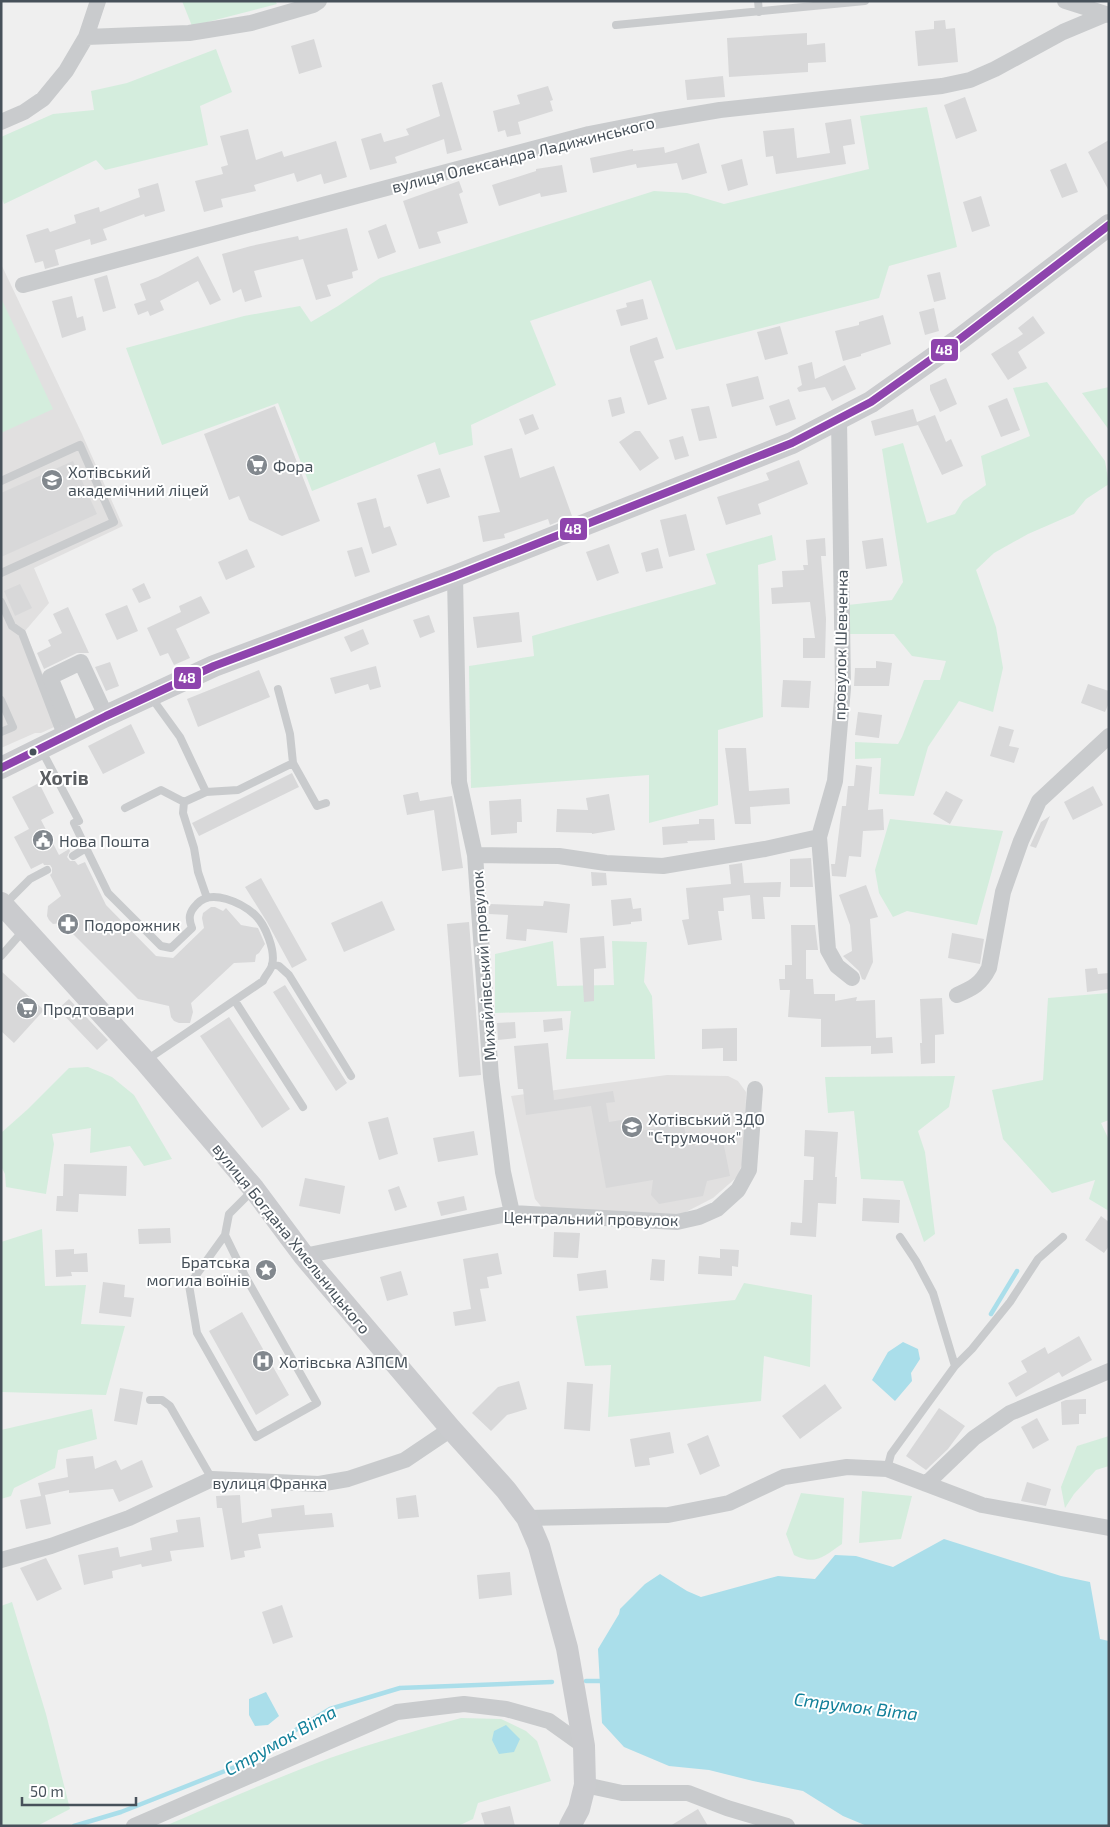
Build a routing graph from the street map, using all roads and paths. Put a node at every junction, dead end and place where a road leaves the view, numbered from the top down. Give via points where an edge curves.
1 (98, 1) edge
2 (319, 1) edge
3 (758, 1) edge
4 (865, 1) edge
5 (1065, 1) edge
6 (758, 12) junction
7 (1108, 14) edge
8 (616, 25) dead end
9 (86, 37) junction
10 (1, 122) edge
11 (1109, 225) edge
12 (23, 285) dead end
13 (839, 419) junction
14 (1, 481) edge
15 (1, 574) edge
16 (455, 576) junction
17 (1, 602) edge
18 (278, 690) dead end
19 (150, 695) junction
20 (1, 700) edge
21 (106, 716) junction
22 (1, 732) edge
23 (68, 736) junction
24 (1109, 736) edge
25 (41, 750) junction
26 (293, 763) junction
27 (1, 768) edge
28 (206, 792) junction
29 (184, 802) junction
30 (326, 803) dead end
31 (125, 808) dead end
32 (819, 837) junction
33 (86, 848) junction
34 (475, 855) junction
35 (73, 856) dead end
36 (47, 870) dead end
37 (207, 898) junction
38 (2, 904) edge
39 (25, 929) junction
40 (1, 956) edge
41 (272, 964) junction
42 (852, 978) dead end
43 (956, 995) dead end
44 (235, 1001) junction
45 (145, 1061) junction
46 (351, 1076) dead end
47 (755, 1089) dead end
48 (303, 1108) dead end
49 (254, 1189) junction
50 (512, 1214) junction
51 (225, 1235) junction
52 (1063, 1236) dead end
53 (900, 1237) dead end
54 (304, 1256) junction
55 (955, 1366) junction
56 (1109, 1370) edge
57 (150, 1400) dead end
58 (451, 1429) junction
59 (887, 1469) junction
60 (212, 1479) junction
61 (926, 1484) junction
62 (527, 1518) junction
63 (1109, 1528) edge
64 (1, 1560) edge
65 (584, 1746) junction
66 (585, 1785) junction
67 (740, 1811) junction
68 (134, 1826) edge
69 (570, 1826) edge
70 (756, 1826) edge
71 (786, 1826) edge

1 - 9 street
2 - 9 street via 250,23 189,33
3 - 6 lane
4 - 6 lane
5 - 7 street
6 - 8 lane
7 - 12 street, вулиця Олександра Ладижинського via 1063,32 970,80 942,86 720,110 589,134
9 - 10 street via 66,71 44,99
11 - 13 street via 960,339 870,402
13 - 16 street via 792,443
13 - 32 street, провулок Шевченка via 843,688 835,781
14 - 15 lane via 80,445 114,522
16 - 19 street via 214,666
16 - 34 street via 459,782
17 - 23 lane via 12,626 22,633
18 - 26 lane via 290,734
19 - 21 street
19 - 28 lane via 180,737
20 - 22 lane via 13,727
21 - 23 street
21 - 23 street via 81,662 50,677
23 - 25 street
24 - 43 street via 1038,801 1003,892 989,968 983,979 970,990
25 - 27 street
25 - 33 lane via 79,821 74,823
26 - 28 lane via 238,790
26 - 30 lane via 317,806
28 - 29 lane
29 - 31 lane via 161,790
29 - 37 lane via 183,813
32 - 34 street, Михайлівський провулок via 663,866 559,856
32 - 42 street, провулок Шевченка via 828,950 836,966
33 - 35 lane
33 - 37 lane via 108,892 161,946 171,948 192,928 191,910 200,900
34 - 50 street, Михайлівський провулок via 491,1077 503,1172
36 - 38 lane via 30,879
37 - 41 lane via 214,896 233,902 256,916 271,942
38 - 39 street, вулиця Богдана Хмельницького
39 - 40 lane
39 - 45 street, вулиця Богдана Хмельницького
41 - 44 lane via 263,981
41 - 46 lane via 289,975
44 - 45 lane
44 - 48 lane
45 - 49 street, вулиця Богдана Хмельницького
47 - 50 street, Центральний провулок via 749,1170 738,1190 717,1209 677,1222
49 - 51 lane via 229,1214
49 - 54 street, вулиця Богдана Хмельницького
50 - 54 street, Центральний провулок
51 - 51 lane via 317,1403 256,1437 197,1333 189,1285
52 - 55 lane via 1038,1259 1010,1302
53 - 55 lane via 933,1293
54 - 58 street, вулиця Богдана Хмельницького
55 - 59 lane via 891,1454
56 - 61 street via 1010,1413 974,1438
57 - 60 lane via 162,1400 170,1406
58 - 60 street, вулиця Франка via 405,1460 348,1479 319,1484
58 - 62 street, вулиця Богдана Хмельницького
59 - 61 street
59 - 62 street via 847,1467 784,1477 729,1502 668,1516
60 - 64 street, вулиця Франка via 129,1518
61 - 63 street via 982,1505
62 - 65 street, вулиця Богдана Хмельницького via 540,1546 567,1648
65 - 66 street, вулиця Богдана Хмельницького
65 - 68 street via 549,1721 506,1709 464,1704 397,1712
66 - 67 street via 622,1793 688,1793
66 - 69 street, вулиця Богдана Хмельницького via 579,1809
67 - 70 lane
67 - 71 street

